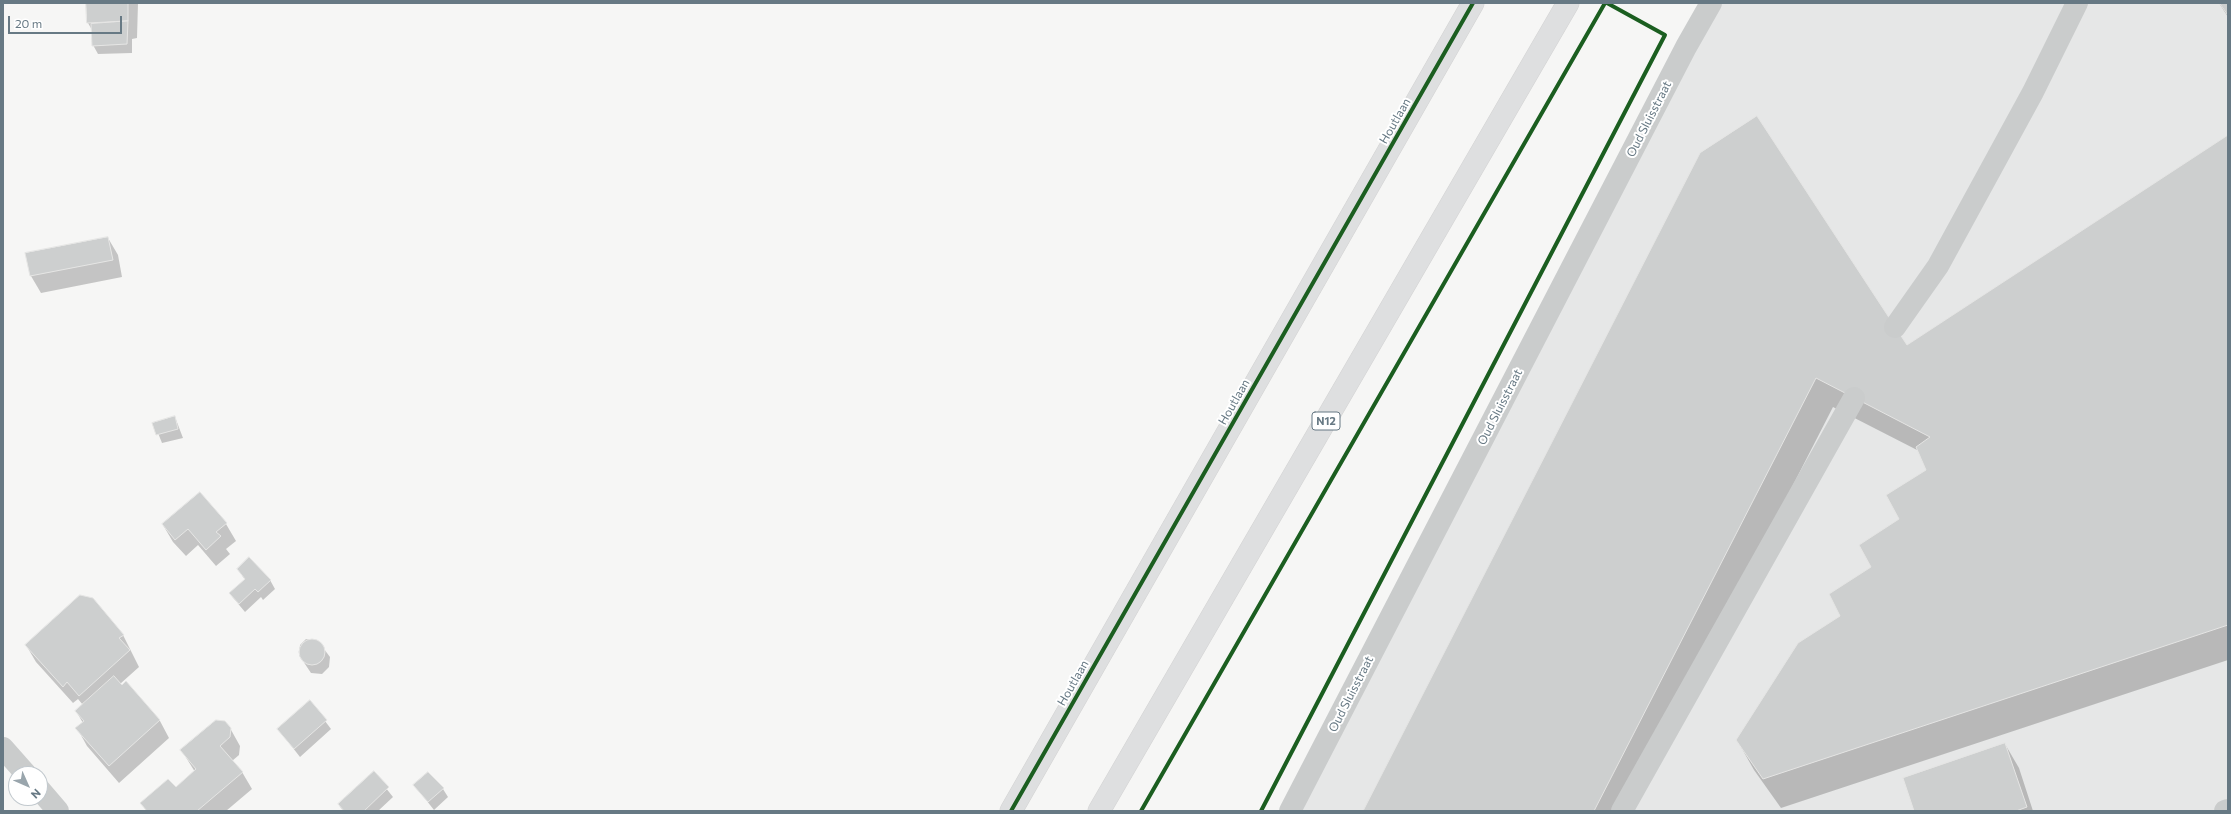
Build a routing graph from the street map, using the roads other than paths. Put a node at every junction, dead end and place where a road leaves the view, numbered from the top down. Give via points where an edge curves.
1 (1474, 3) edge
2 (1568, 3) edge
3 (1711, 3) edge
4 (2077, 3) edge
5 (1895, 327) dead end
6 (1854, 398) dead end
7 (3, 748) edge
8 (19, 766) edge
9 (48, 799) edge
10 (2228, 810) edge
11 (58, 811) edge
12 (1011, 811) edge
13 (1099, 811) edge
14 (1290, 811) edge
15 (1622, 811) edge
16 (2225, 811) edge

1 - 12 main road, Houtlaan
2 - 13 main road, N12
3 - 14 street, Oud Sluisstraat
4 - 5 street via 2033,92 1938,266
6 - 15 street
7 - 8 street
9 - 11 street
10 - 16 street

